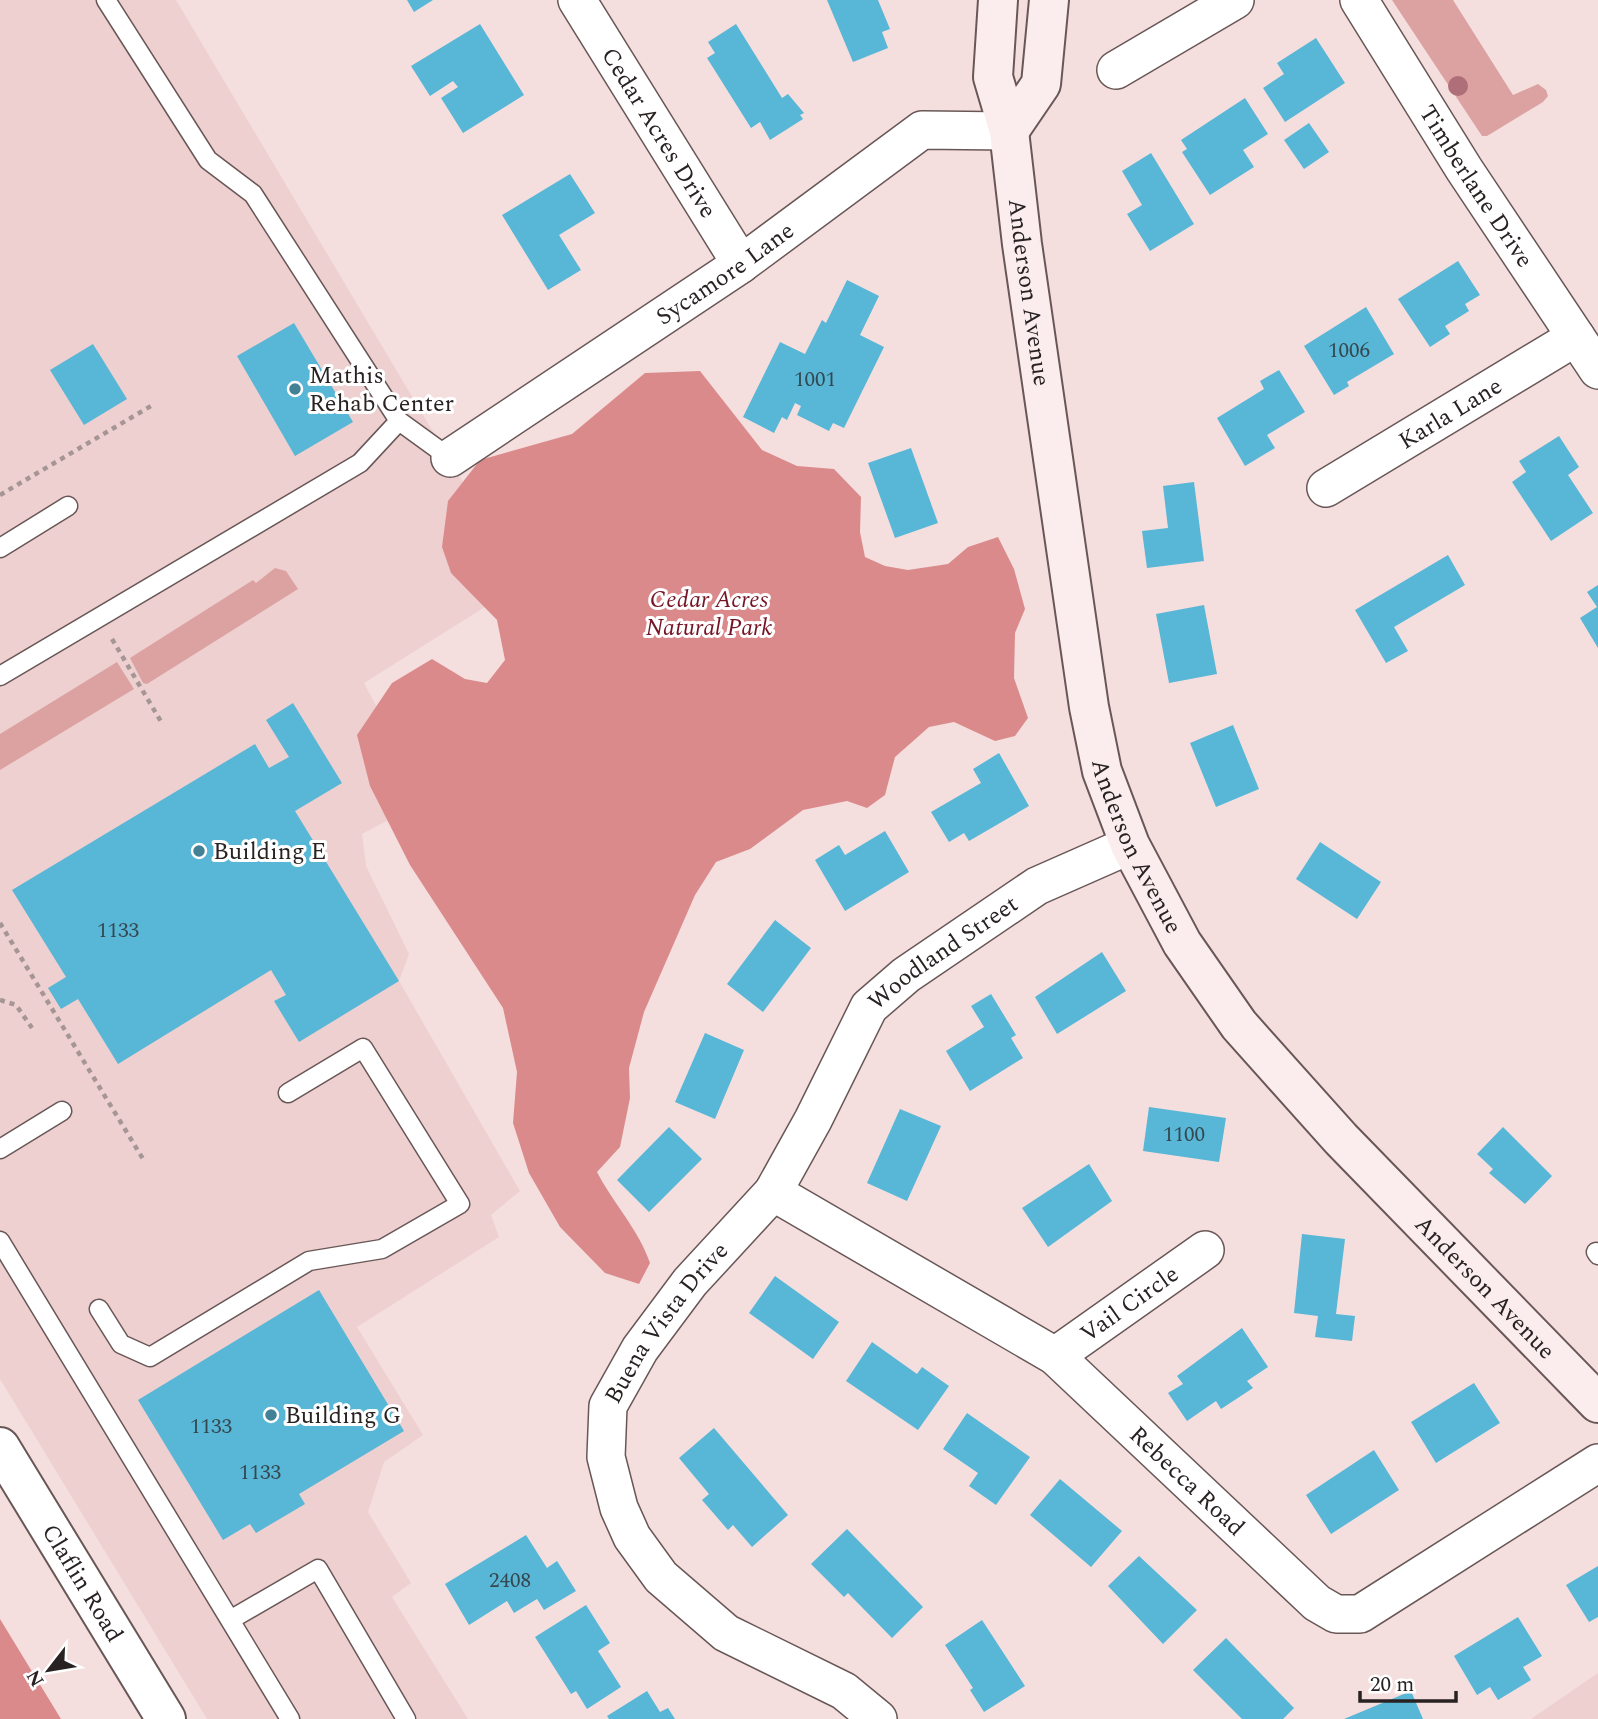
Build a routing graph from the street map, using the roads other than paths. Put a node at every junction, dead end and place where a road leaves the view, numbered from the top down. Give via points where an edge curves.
1 (106, 0) edge
2 (576, 0) edge
3 (998, 0) edge
4 (1049, 0) edge
5 (1235, 0) edge
6 (1359, 0) edge
7 (1116, 70) dead end
8 (1009, 131) junction
9 (741, 264) junction
10 (1576, 337) junction
11 (1598, 370) edge
12 (399, 421) junction
13 (450, 458) joint
14 (1326, 488) dead end
15 (68, 506) dead end
16 (0, 548) edge
17 (0, 676) edge
18 (1130, 845) junction
19 (288, 1093) dead end
20 (62, 1111) dead end
21 (0, 1149) edge
22 (773, 1192) junction
23 (0, 1241) edge
24 (1205, 1250) dead end
25 (99, 1309) dead end
26 (1055, 1356) junction
27 (1598, 1402) edge
28 (0, 1447) edge
29 (1598, 1463) edge
30 (230, 1620) junction
31 (166, 1719) edge
32 (290, 1719) edge
33 (406, 1719) edge
34 (878, 1719) edge

1 - 12 lane via 208,159 253,194
2 - 9 street, Cedar Acres Drive
3 - 8 main road, Anderson Avenue via 993,77
4 - 8 main road via 1041,84
5 - 7 street
6 - 10 street, Timberlane Drive
8 - 9 street, Sycamore Lane via 922,130
8 - 18 main road, Anderson Avenue via 1021,244 1089,707 1102,771
9 - 13 street, Sycamore Lane
10 - 11 street, Timberlane Drive
10 - 14 street, Karla Lane
12 - 13 lane
12 - 17 lane via 360,463
15 - 16 lane
18 - 22 street, Woodland Street via 1037,886 906,975 869,1007
18 - 27 main road, Anderson Avenue via 1182,943 1239,1025 1341,1139
19 - 25 lane via 363,1048 460,1204 382,1249 310,1261 150,1357 121,1344
20 - 21 lane
22 - 26 street, Rebecca Road
22 - 34 street, Buena Vista Drive via 690,1282 640,1349 608,1406 606,1457 632,1537 662,1577 726,1633 844,1691
23 - 30 lane
24 - 26 street, Vail Circle
26 - 29 street, Rebecca Road via 1317,1603 1336,1614 1360,1614
28 - 31 street, Claflin Road
30 - 32 lane
30 - 33 lane via 318,1569

